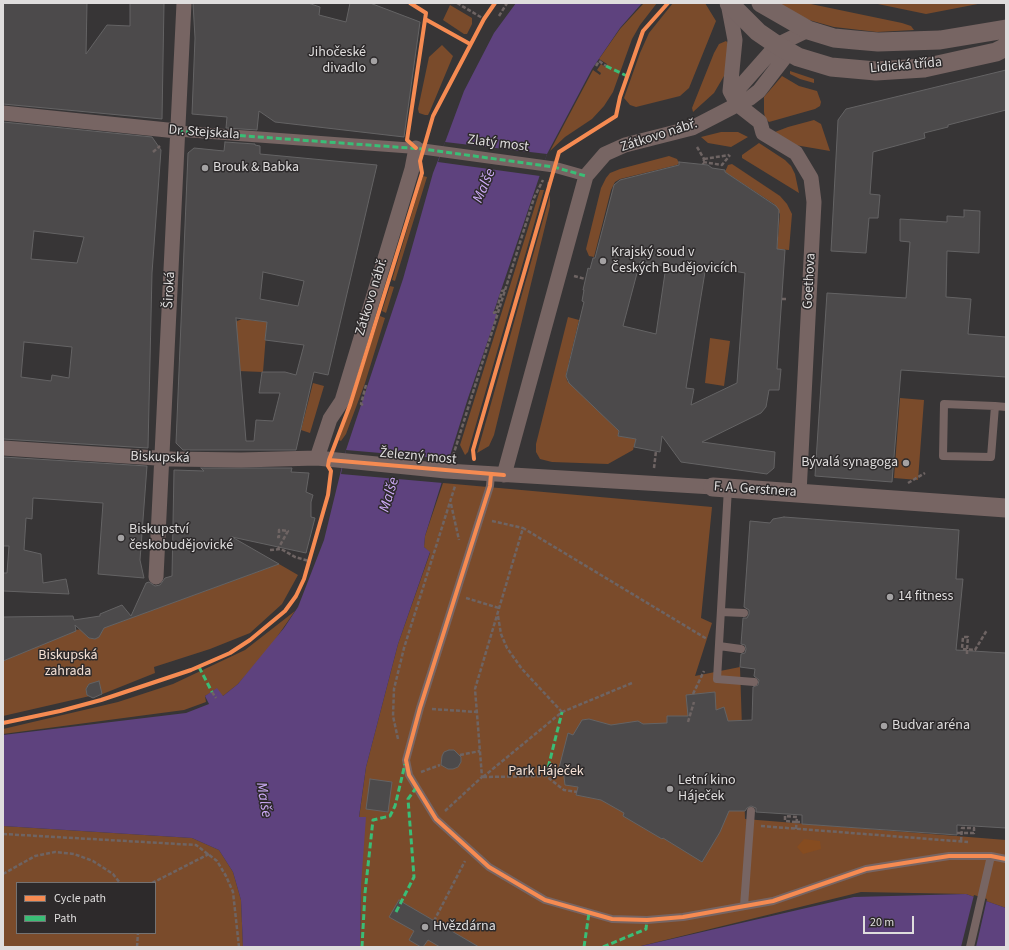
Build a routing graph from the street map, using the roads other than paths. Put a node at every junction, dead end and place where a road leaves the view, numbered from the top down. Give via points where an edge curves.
1 (184, 3) edge
2 (728, 3) edge
3 (761, 3) edge
4 (1006, 29) edge
5 (808, 30) junction
6 (1006, 46) edge
7 (783, 49) junction
8 (737, 104) junction
9 (3, 113) edge
10 (177, 131) junction
11 (411, 148) junction
12 (586, 176) junction
13 (995, 406) junction
14 (1006, 407) edge
15 (3, 448) edge
16 (317, 458) junction
17 (161, 459) junction
18 (498, 475) junction
19 (721, 488) junction
20 (799, 493) junction
21 (1006, 508) edge
22 (156, 576) dead end
23 (721, 612) junction
24 (744, 613) dead end
25 (719, 646) junction
26 (741, 649) dead end
27 (754, 682) dead end
28 (751, 812) dead end
29 (1006, 859) edge
30 (990, 860) junction
31 (744, 906) junction
32 (970, 947) edge

1 - 10 street, Široká
2 - 7 street, Lidická třída via 758,32
2 - 8 street via 734,40 730,91
3 - 5 street, Lidická třída
4 - 5 street, Lidická třída via 940,40 878,42 834,38
5 - 7 street
6 - 7 street, Lidická třída via 996,52 931,66 876,71 831,67 798,57
7 - 8 street via 739,88
8 - 12 street, Zátkovo nábř. via 692,128 624,145 605,154
8 - 20 street, Goethova via 760,122 763,133 796,153 810,178 814,202
9 - 10 street, Dr. Stejskala
10 - 11 street, Dr. Stejskala
10 - 17 street, Široká
11 - 12 street, Zlatý most via 544,165
11 - 16 street via 412,169 342,401 330,420
12 - 18 street, Zátkovo nábř.
13 - 13 lane via 944,404 943,456 991,458
13 - 14 lane
15 - 17 street, Biskupská
16 - 17 street, Biskupská
16 - 18 street, Železný most via 344,462 449,466
17 - 22 street, Široká
18 - 19 street, F. A. Gerstnera
18 - 31 lane via 490,486 420,708 406,760 409,775 436,819 489,867 545,900 612,919 683,917
19 - 20 street, F. A. Gerstnera
19 - 23 lane
20 - 21 street, F. A. Gerstnera
23 - 24 lane
23 - 25 lane
25 - 26 lane
25 - 27 lane via 718,679
28 - 31 lane
29 - 30 lane
30 - 31 lane via 949,856 866,869 773,901
30 - 32 lane

